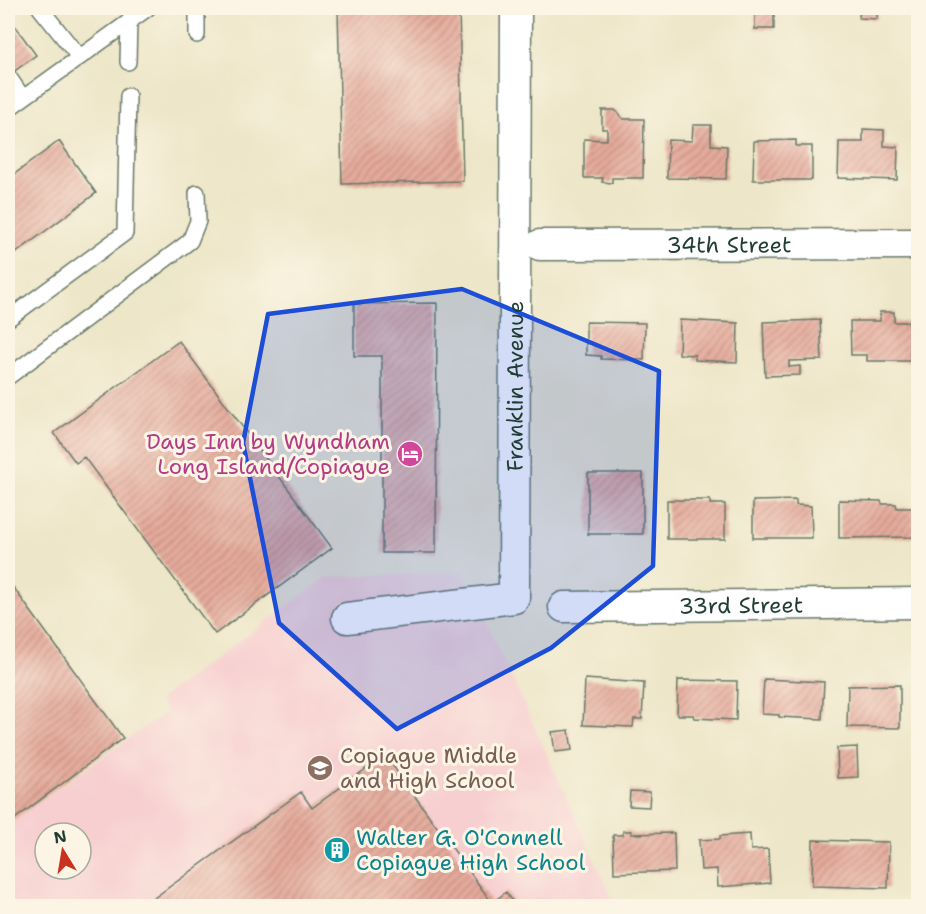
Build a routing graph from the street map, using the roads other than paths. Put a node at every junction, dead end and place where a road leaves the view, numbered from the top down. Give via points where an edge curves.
1 (40, 8) edge
2 (148, 8) edge
3 (197, 8) edge
4 (516, 8) edge
5 (129, 21) junction
6 (197, 35) dead end
7 (79, 57) junction
8 (128, 62) dead end
9 (8, 76) edge
10 (128, 96) dead end
11 (23, 98) junction
12 (8, 109) edge
13 (197, 193) dead end
14 (918, 244) edge
15 (540, 245) dead end
16 (8, 319) edge
17 (8, 376) edge
18 (918, 603) edge
19 (564, 607) dead end
20 (347, 618) dead end

1 - 7 lane
2 - 5 lane
3 - 6 lane
4 - 20 street, Franklin Avenue via 514,598
5 - 7 lane
5 - 8 lane
7 - 11 lane
9 - 11 lane
10 - 16 lane via 125,233
11 - 12 lane
13 - 17 lane via 198,221 190,241
14 - 15 street, 34th Street
18 - 19 street, 33rd Street

